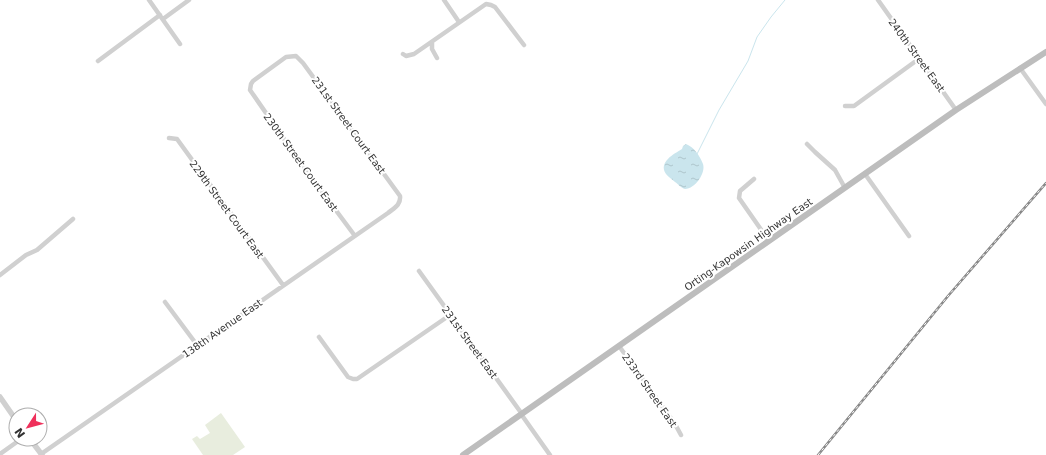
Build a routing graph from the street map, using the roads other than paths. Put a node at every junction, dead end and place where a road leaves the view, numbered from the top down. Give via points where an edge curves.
1 (149, 0) edge
2 (189, 0) edge
3 (444, 0) edge
4 (878, 0) edge
5 (161, 17) junction
6 (459, 22) junction
7 (432, 42) junction
8 (180, 44) dead end
9 (524, 45) dead end
10 (1046, 52) edge
11 (403, 54) dead end
12 (293, 55) joint
13 (437, 58) dead end
14 (920, 58) junction
15 (98, 61) dead end
16 (1020, 68) junction
17 (1046, 104) edge
18 (845, 106) dead end
19 (956, 110) junction
20 (169, 138) dead end
21 (807, 144) dead end
22 (865, 174) junction
23 (754, 179) dead end
24 (844, 188) junction
25 (400, 199) joint
26 (73, 219) dead end
27 (354, 236) junction
28 (909, 236) dead end
29 (769, 241) junction
30 (419, 271) dead end
31 (0, 275) edge
32 (282, 285) junction
33 (165, 302) dead end
34 (450, 315) junction
35 (319, 337) dead end
36 (197, 346) junction
37 (619, 346) junction
38 (0, 397) edge
39 (8, 408) edge
40 (522, 414) junction
41 (681, 435) dead end
42 (10, 447) edge
43 (0, 454) edge
44 (41, 455) edge
45 (463, 455) edge
46 (550, 455) edge

1 - 5 street
2 - 5 street
3 - 6 street
4 - 14 street, 240th Street East
5 - 8 street
5 - 15 street
6 - 7 street
6 - 9 street via 489,4 500,13
7 - 11 street via 414,54
7 - 13 street via 432,49
10 - 16 main road, Orting-Kapowsin Highway East
12 - 25 street, 231st Street Court East via 303,63
12 - 27 street, 230th Street Court East via 286,56 253,81 251,92
14 - 18 street via 854,106
14 - 19 street, 240th Street East
16 - 17 street
16 - 19 main road, Orting-Kapowsin Highway East
19 - 22 main road, Orting-Kapowsin Highway East
20 - 32 street, 229th Street Court East via 177,139
21 - 24 street via 835,170
22 - 24 main road, Orting-Kapowsin Highway East
22 - 28 street
23 - 29 street via 740,191 739,198
24 - 29 main road, Orting-Kapowsin Highway East
25 - 27 street, 138th Avenue East via 395,208
26 - 31 street via 37,250 26,255
27 - 32 street, 138th Avenue East
29 - 37 main road, Orting-Kapowsin Highway East
30 - 34 street, 231st Street East
32 - 36 street, 138th Avenue East
33 - 36 street
34 - 35 street via 355,380 348,377
34 - 40 street, 231st Street East
36 - 44 street, 138th Avenue East
37 - 40 main road, Orting-Kapowsin Highway East
37 - 41 street, 233rd Street East
38 - 39 street
40 - 45 main road, Orting-Kapowsin Highway East
40 - 46 street, 231st Street East
42 - 43 street

